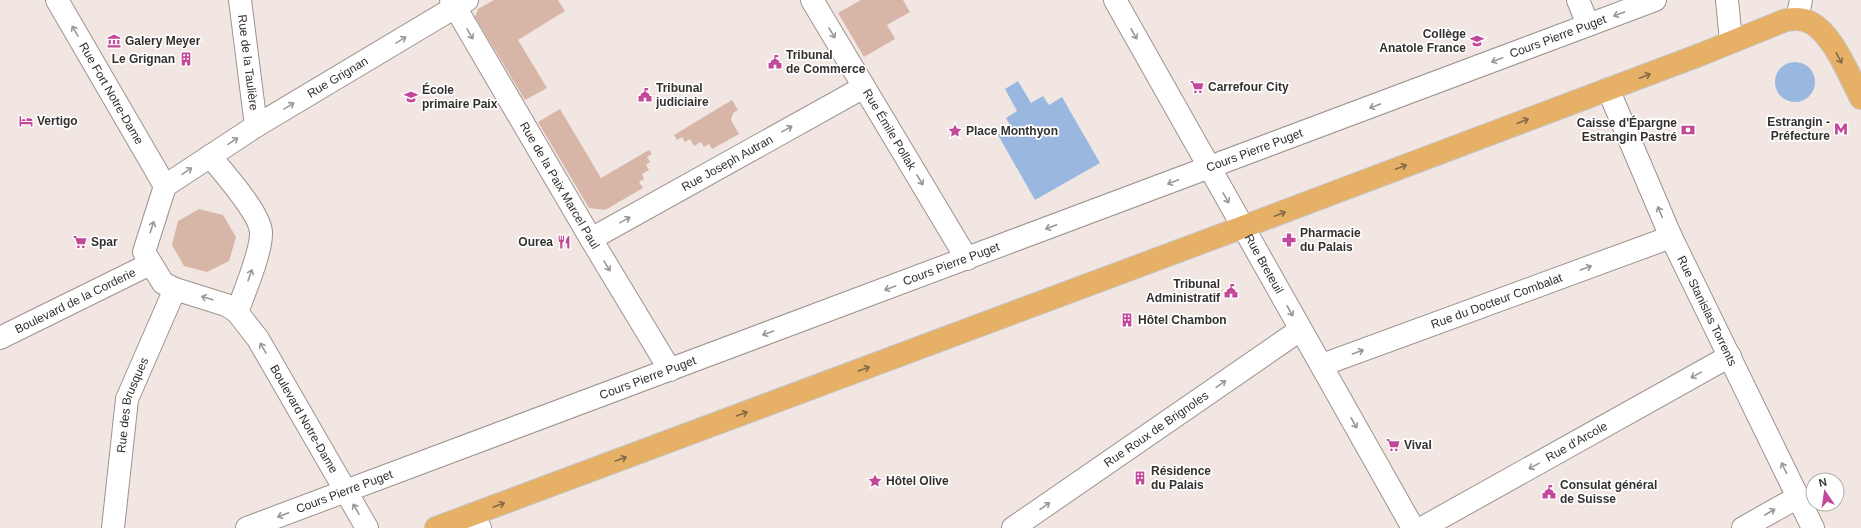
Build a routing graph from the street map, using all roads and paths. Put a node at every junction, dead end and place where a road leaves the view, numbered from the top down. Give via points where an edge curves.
1 (57, 0) edge
2 (240, 0) edge
3 (812, 0) edge
4 (1115, 0) edge
5 (1578, 0) edge
6 (1655, 0) edge
7 (1727, 0) edge
8 (458, 2) edge
9 (1805, 15) edge
10 (1588, 25) junction
11 (1731, 41) junction
12 (864, 86) junction
13 (1608, 90) junction
14 (1861, 98) edge
15 (256, 126) junction
16 (210, 156) junction
17 (1209, 168) junction
18 (165, 186) junction
19 (1243, 228) junction
20 (1671, 237) junction
21 (591, 239) junction
22 (967, 259) junction
23 (150, 264) junction
24 (175, 289) junction
25 (237, 312) junction
26 (1300, 330) junction
27 (0, 338) edge
28 (1730, 356) junction
29 (1322, 365) junction
30 (670, 370) junction
31 (346, 491) junction
32 (1798, 496) junction
33 (475, 522) edge
34 (113, 528) edge
35 (247, 528) edge
36 (367, 528) edge
37 (436, 528) edge
38 (1013, 528) edge
39 (1413, 528) edge
40 (1422, 528) edge
41 (1743, 528) edge
42 (1813, 528) edge

18 -> 1 street, Rue Fort Notre-Dame
2 - 15 street, Rue de la Taulière
3 -> 12 street, Rue Émile Pollak
4 -> 17 street, Rue Breteuil
5 - 10 street
6 -> 10 street, Cours Pierre Puget
7 - 11 street
15 -> 8 street, Rue Grignan
8 -> 21 street, Rue de la Paix Marcel Paul
9 - 11 main road
9 -> 14 main road via 1831,43
10 -> 17 street, Cours Pierre Puget
13 -> 11 main road
21 -> 12 street, Rue Joseph Autran
12 -> 22 street, Rue Émile Pollak
19 -> 13 main road
20 -> 13 street, Rue Stanislas Torrents
16 -> 15 street, Rue Grignan
18 -> 16 street, Rue Grignan
25 -> 16 street via 260,243 261,231 256,216
17 -> 19 street, Rue Breteuil
17 -> 22 street, Cours Pierre Puget
23 -> 18 street via 144,252
19 -> 26 street, Rue Breteuil
33 -> 19 main road
20 - 28 street, Rue Stanislas Torrents
29 -> 20 street, Rue du Docteur Combalat
21 -> 30 street, Rue de la Paix Marcel Paul
22 -> 30 street, Cours Pierre Puget
23 - 24 street via 163,283
23 - 27 street, Boulevard de la Corderie
25 -> 24 street via 212,299
24 - 34 street, Rue des Brusques via 127,398
31 -> 25 street, Boulevard Notre-Dame via 258,339
26 - 29 street, Rue Breteuil
38 -> 26 street, Rue Roux de Brignoles
32 -> 28 street, Rue Stanislas Torrents
28 -> 40 street, Rue d'Arcole
29 -> 39 street, Rue Breteuil
30 - 31 street, Cours Pierre Puget
31 -> 35 street, Cours Pierre Puget
36 -> 31 street, Boulevard Notre-Dame
41 -> 32 street
32 - 42 street, Rue Stanislas Torrents
33 - 37 main road

